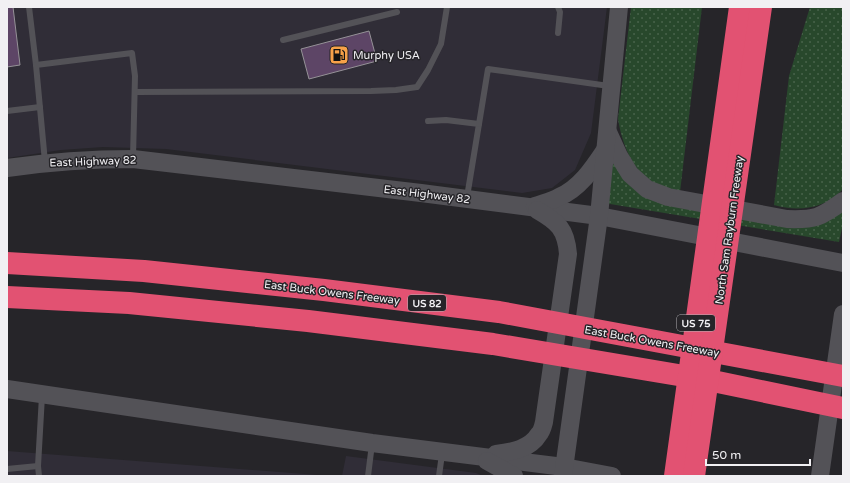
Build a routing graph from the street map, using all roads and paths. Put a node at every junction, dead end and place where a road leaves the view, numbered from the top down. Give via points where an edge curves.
1 (29, 7) edge
2 (447, 7) edge
3 (558, 7) edge
4 (618, 7) edge
5 (740, 7) edge
6 (761, 7) edge
7 (397, 12) dead end
8 (558, 33) dead end
9 (283, 40) dead end
10 (36, 65) junction
11 (611, 86) junction
12 (135, 92) junction
13 (40, 107) junction
14 (7, 112) edge
15 (428, 121) dead end
16 (479, 124) junction
17 (607, 129) junction
18 (606, 149) junction
19 (134, 159) junction
20 (45, 162) junction
21 (7, 168) edge
22 (727, 171) junction
23 (467, 199) junction
24 (843, 201) edge
25 (532, 207) junction
26 (600, 216) junction
27 (843, 262) edge
28 (7, 263) edge
29 (7, 297) edge
30 (843, 314) edge
31 (843, 376) edge
32 (7, 389) edge
33 (42, 394) junction
34 (843, 408) edge
35 (372, 443) junction
36 (443, 452) junction
37 (480, 456) junction
38 (38, 466) junction
39 (7, 468) edge
40 (822, 468) edge
41 (563, 472) edge
42 (39, 476) edge
43 (368, 476) edge
44 (439, 476) edge
45 (514, 476) edge
46 (612, 476) edge
47 (675, 476) edge
48 (694, 476) edge

1 - 10 lane
2 - 12 lane via 441,44 417,87 371,91
3 - 8 lane
4 - 11 main road
5 - 22 highway, North Sam Rayburn Freeway / US 75
6 - 22 highway, North Sam Rayburn Freeway / US 75
7 - 9 lane
10 - 12 lane via 132,53
10 - 13 lane
11 - 16 lane via 488,68
11 - 17 main road
12 - 19 lane
13 - 14 lane
13 - 20 lane
15 - 16 lane via 446,120
16 - 23 lane
17 - 18 main road
17 - 24 main road via 630,174 647,189 668,197 787,219 812,219
18 - 25 main road via 573,190
18 - 26 main road
19 - 20 main road, East Highway 82
19 - 23 main road, East Highway 82
20 - 21 main road, East Highway 82
22 - 47 highway, North Sam Rayburn Freeway / US 75
22 - 48 highway, North Sam Rayburn Freeway / US 75
23 - 25 main road, East Highway 82
25 - 26 main road, East Highway 82
25 - 37 main road via 556,222 566,240 568,254 544,422 539,435 531,444 514,452
26 - 27 main road, East Highway 82
26 - 41 main road
28 - 31 highway, East Buck Owens Freeway / US 82 via 144,271 499,312
29 - 34 highway via 129,303 308,320 493,344 708,380
30 - 40 main road
32 - 33 main road
33 - 35 main road
33 - 38 lane
35 - 36 main road
35 - 43 lane
36 - 37 main road
36 - 44 lane
37 - 41 main road
37 - 45 main road
38 - 39 lane
38 - 42 lane
41 - 46 main road

